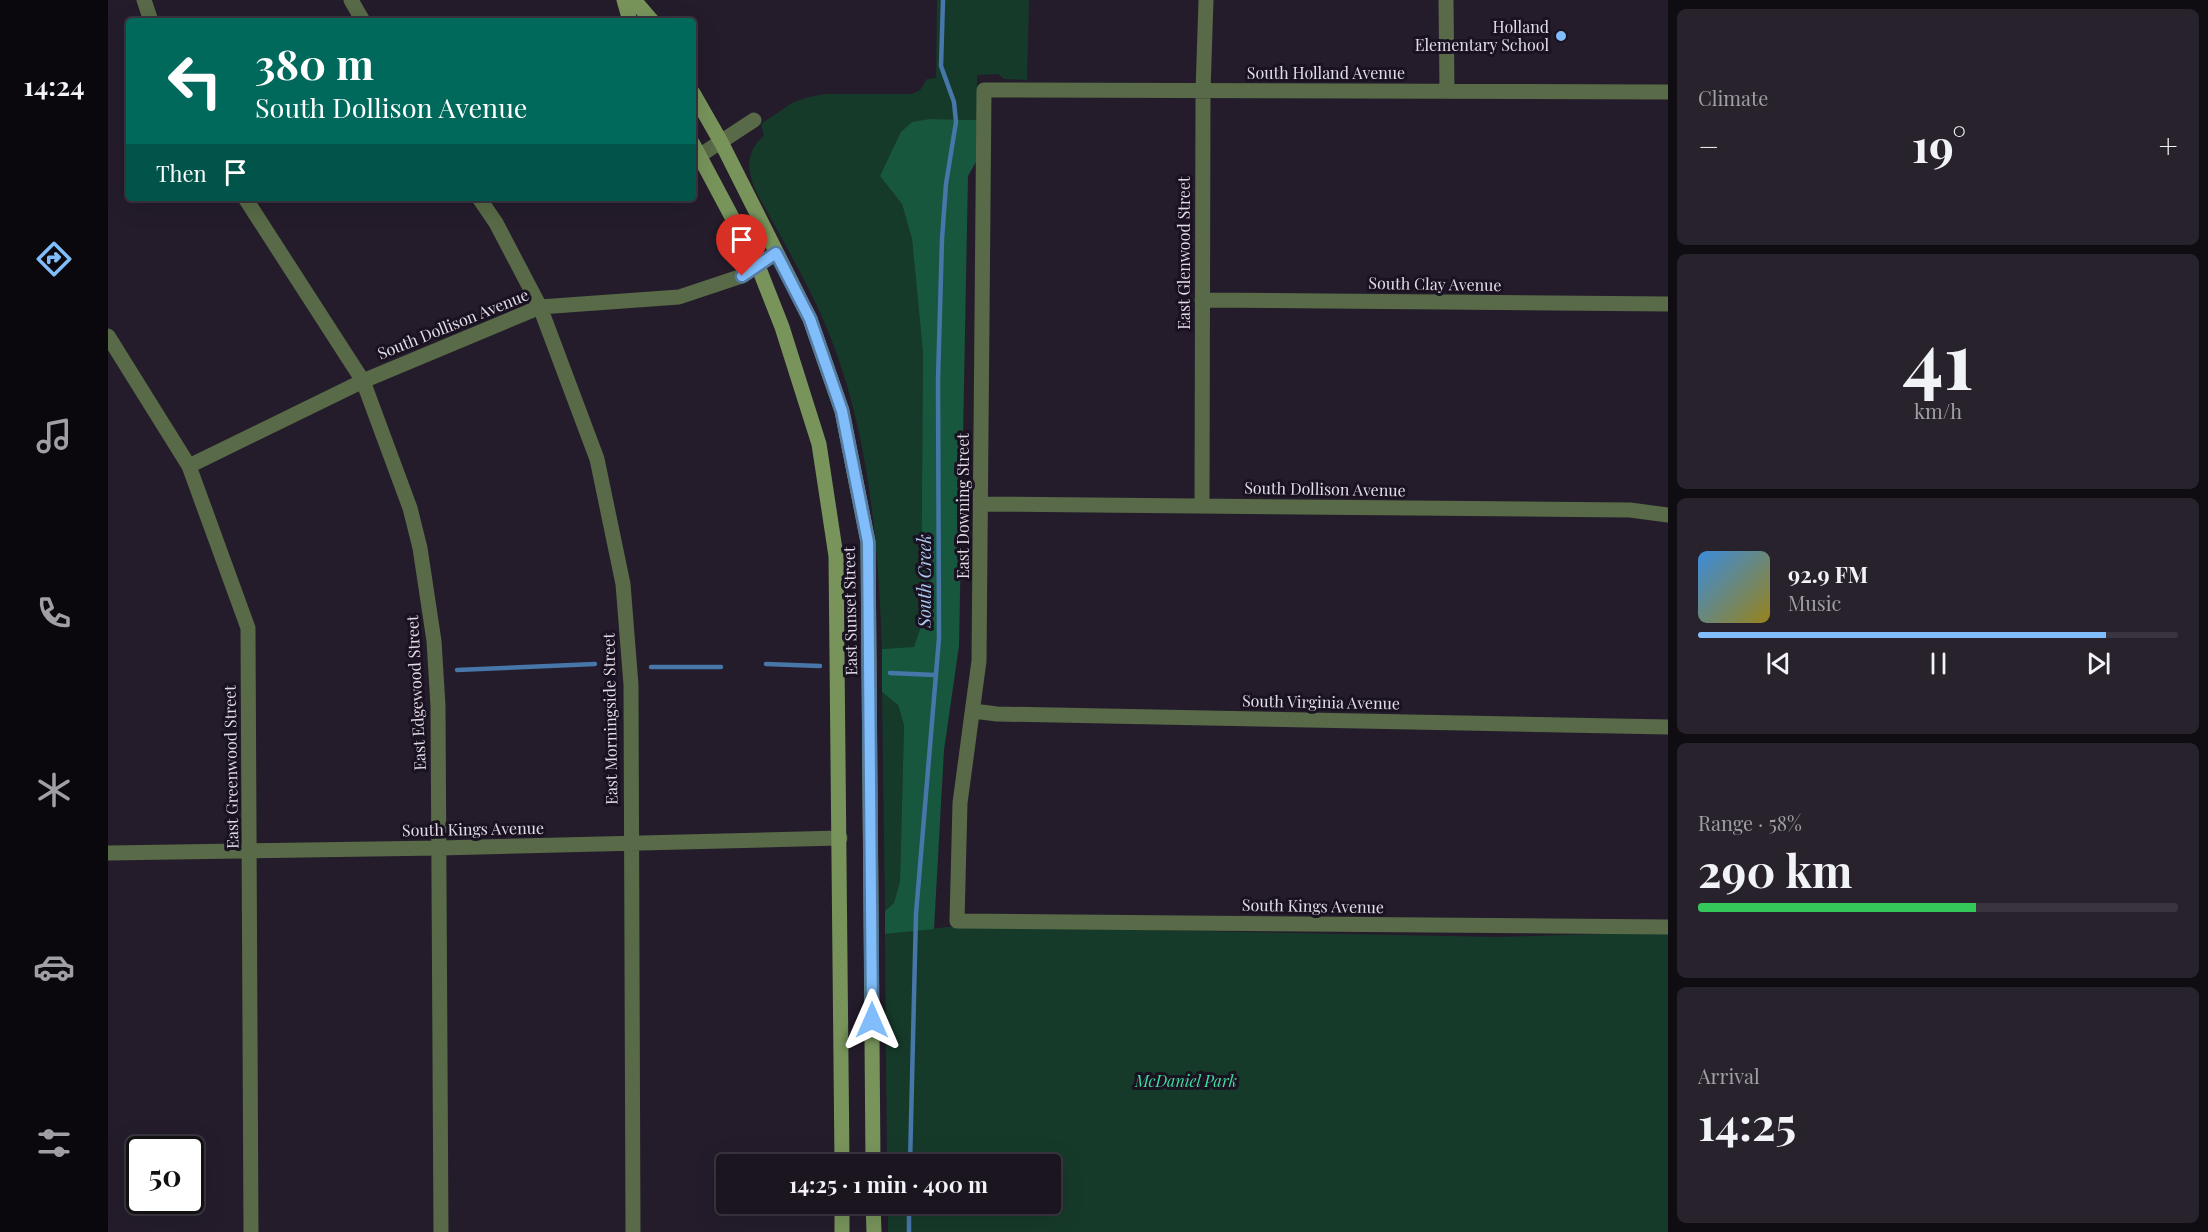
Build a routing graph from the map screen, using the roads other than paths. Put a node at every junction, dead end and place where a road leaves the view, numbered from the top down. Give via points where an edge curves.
1 (144, 0) edge
2 (351, 0) edge
3 (624, 0) edge
4 (634, 0) edge
5 (1206, 0) edge
6 (1446, 0) edge
7 (150, 18) edge
8 (361, 18) edge
9 (629, 18) edge
10 (649, 18) edge
11 (984, 90) joint
12 (1447, 91) junction
13 (1203, 92) junction
14 (1668, 92) edge
15 (696, 98) edge
16 (754, 120) dead end
17 (721, 142) junction
18 (696, 150) edge
19 (246, 201) edge
20 (481, 201) edge
21 (776, 253) junction
22 (758, 266) junction
23 (1202, 300) junction
24 (1668, 304) edge
25 (540, 307) junction
26 (108, 336) edge
27 (363, 381) junction
28 (189, 466) junction
29 (981, 504) junction
30 (1202, 506) junction
31 (1668, 515) edge
32 (973, 711) junction
33 (1668, 727) edge
34 (840, 838) junction
35 (630, 842) junction
36 (440, 848) junction
37 (250, 851) junction
38 (108, 853) edge
39 (957, 921) joint
40 (1668, 927) edge
41 (842, 1154) edge
42 (873, 1154) edge
43 (842, 1214) edge
44 (873, 1214) edge
45 (251, 1232) edge
46 (441, 1232) edge
47 (633, 1232) edge
48 (842, 1232) edge
49 (874, 1232) edge

1 - 7 street
2 - 8 street
3 - 9 main road
4 - 10 main road
5 - 13 street, East Glenwood Street
6 - 12 street
11 - 13 street, South Holland Avenue
11 - 29 street, East Downing Street
12 - 13 street, South Holland Avenue
12 - 14 street, South Holland Avenue
13 - 23 street, East Glenwood Street
15 - 17 main road, East Sunset Street
16 - 17 street
17 - 18 street
17 - 21 main road, East Sunset Street
18 - 22 main road, East Sunset Street
19 - 27 street, East Edgewood Street
20 - 25 street, East Morningside Street
21 - 22 street, South Dollison Avenue
21 - 42 main road, East Sunset Street via 810,319 842,411 868,542
22 - 25 street, South Dollison Avenue via 719,285 679,297
22 - 34 main road, East Sunset Street via 819,444 836,556
23 - 24 street, South Clay Avenue
23 - 30 street, East Glenwood Street
25 - 27 street, South Dollison Avenue
25 - 35 street, East Morningside Street via 597,459 622,584 630,685
26 - 28 street, East Greenwood Street
27 - 28 street, South Dollison Avenue
27 - 36 street, East Edgewood Street via 410,508 427,590 438,706
28 - 37 street, East Greenwood Street via 248,627
29 - 30 street, South Dollison Avenue
29 - 32 street, East Downing Street via 979,661
30 - 31 street, South Dollison Avenue via 1630,510
32 - 33 street, South Virginia Avenue
32 - 39 street, East Downing Street via 960,803
34 - 35 street, South Kings Avenue
34 - 41 main road, East Sunset Street
35 - 36 street, South Kings Avenue
35 - 47 street, East Morningside Street
36 - 37 street, South Kings Avenue
36 - 46 street, East Edgewood Street
37 - 38 street, South Kings Avenue
37 - 45 street, East Greenwood Street
39 - 40 street, South Kings Avenue
43 - 48 main road
44 - 49 main road

